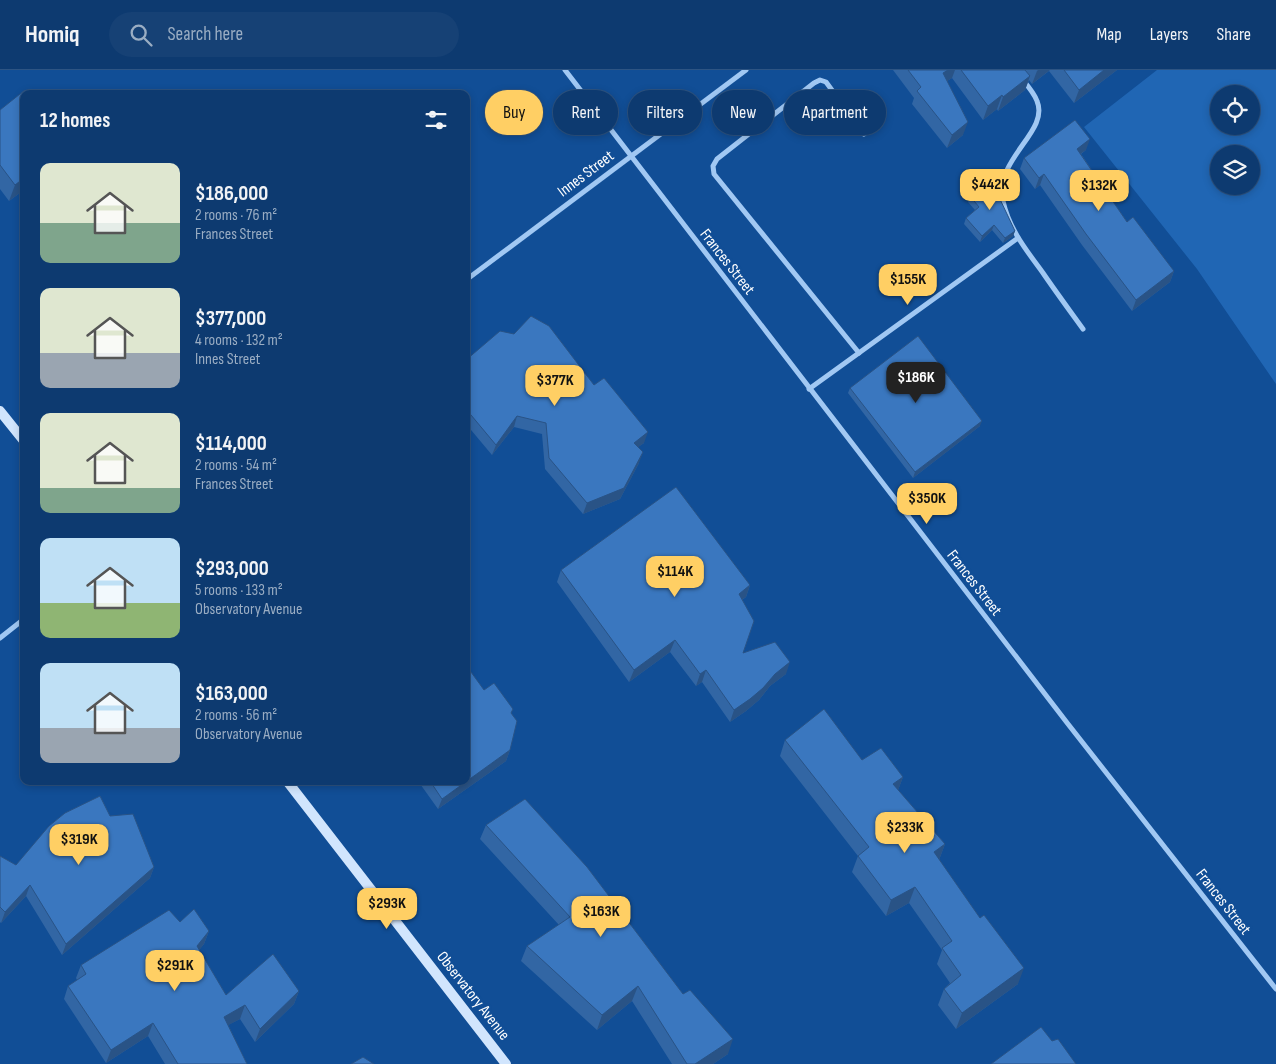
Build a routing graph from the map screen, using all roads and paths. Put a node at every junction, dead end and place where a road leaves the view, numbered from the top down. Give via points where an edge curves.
1 (565, 70) edge
2 (746, 70) edge
3 (1015, 70) edge
4 (804, 90) edge
5 (832, 90) edge
6 (784, 106) edge
7 (631, 156) junction
8 (1018, 238) junction
9 (470, 277) edge
10 (1083, 329) dead end
11 (859, 353) junction
12 (809, 389) junction
13 (0, 411) edge
14 (20, 436) edge
15 (20, 622) edge
16 (0, 638) edge
17 (291, 785) edge
18 (1276, 989) edge
19 (506, 1064) edge

1 - 7 street, Frances Street
2 - 7 street, Innes Street
3 - 8 street via 1038,102 1039,118 1008,165 1002,180 1002,200
4 - 5 street via 820,80
6 - 11 street via 716,160 714,174
7 - 9 street, Innes Street
7 - 12 street, Frances Street
8 - 10 street
8 - 11 street
11 - 12 street
12 - 18 street, Frances Street
13 - 14 main road
15 - 16 street
17 - 19 main road, Observatory Avenue

